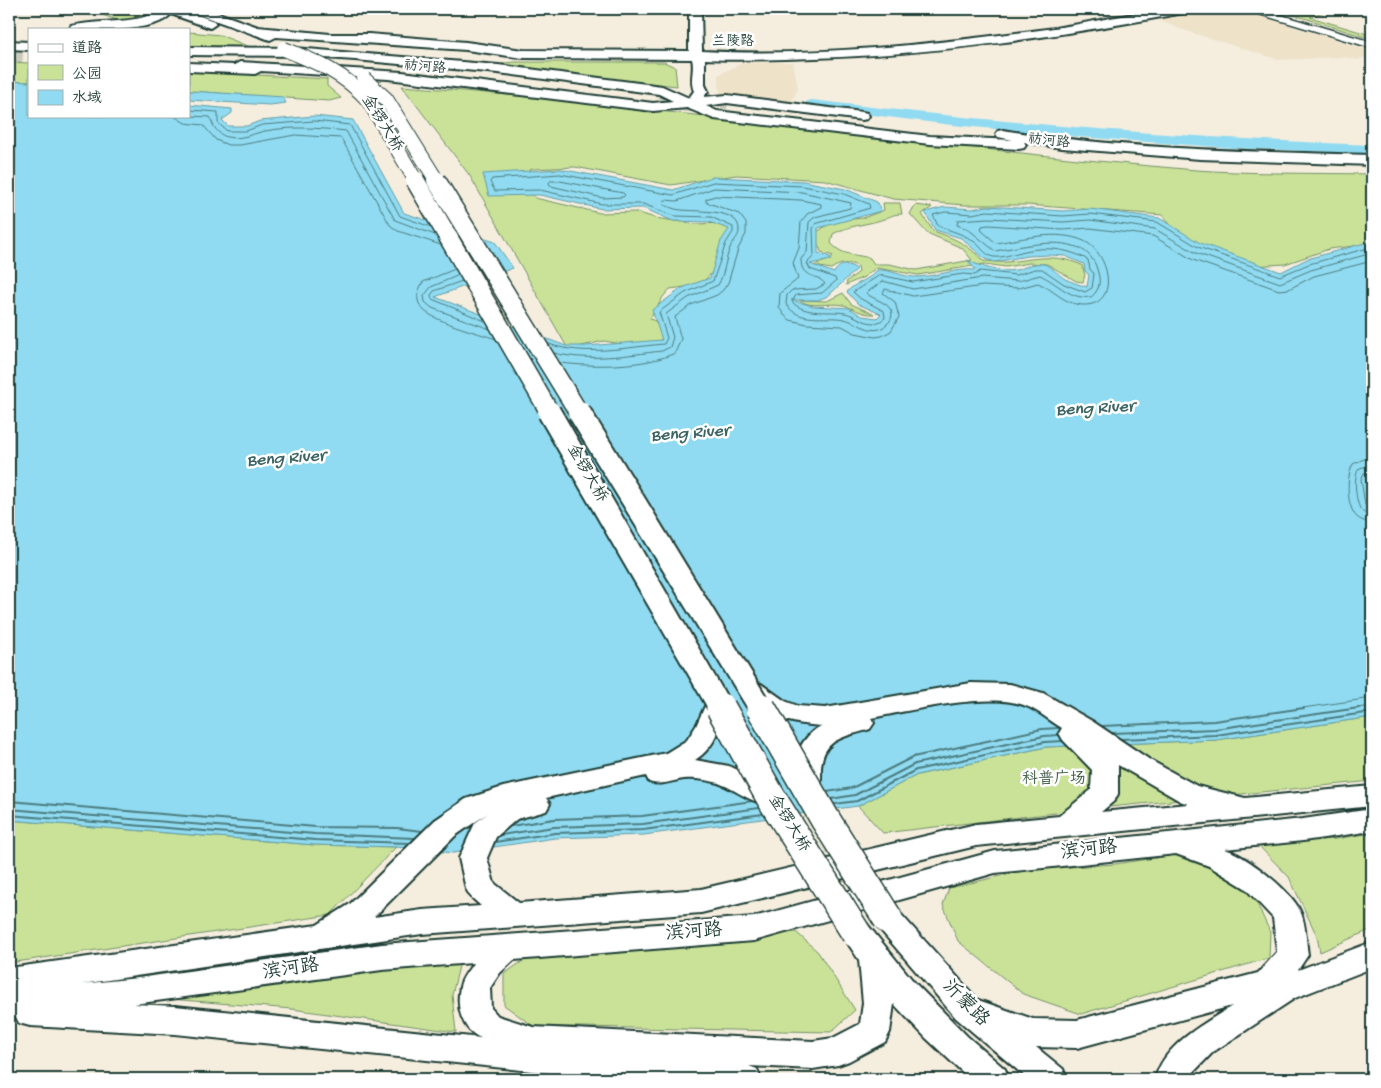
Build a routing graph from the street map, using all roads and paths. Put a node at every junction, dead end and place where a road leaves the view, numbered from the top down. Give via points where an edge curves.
1 (164, 9) edge
2 (169, 9) edge
3 (196, 9) edge
4 (695, 9) edge
5 (699, 9) edge
6 (1170, 9) edge
7 (1183, 9) edge
8 (1252, 9) edge
9 (1257, 9) edge
10 (81, 28) edge
11 (102, 28) edge
12 (160, 28) edge
13 (190, 30) edge
14 (256, 31) junction
15 (232, 32) junction
16 (9, 45) edge
17 (1372, 45) edge
18 (28, 46) edge
19 (190, 53) edge
20 (190, 53) edge
21 (312, 54) junction
22 (9, 56) edge
23 (696, 56) junction
24 (645, 57) junction
25 (334, 62) junction
26 (190, 63) edge
27 (405, 66) junction
28 (190, 67) edge
29 (498, 69) junction
30 (688, 73) junction
31 (387, 75) junction
32 (692, 104) junction
33 (875, 118) dead end
34 (944, 127) dead end
35 (1062, 144) junction
36 (1019, 145) junction
37 (1370, 163) edge
38 (749, 688) junction
39 (718, 703) junction
40 (807, 788) junction
41 (770, 796) junction
42 (1372, 796) edge
43 (1250, 808) junction
44 (1372, 820) edge
45 (1065, 827) junction
46 (1174, 842) junction
47 (513, 915) junction
48 (888, 919) joint
49 (856, 933) joint
50 (321, 936) junction
51 (506, 948) junction
52 (1372, 955) edge
53 (874, 958) junction
54 (9, 981) edge
55 (9, 1004) edge
56 (968, 1009) junction
57 (9, 1012) edge
58 (745, 1079) edge
59 (993, 1079) edge
60 (1051, 1079) edge
61 (1171, 1079) edge

1 - 10 main road via 165,14 142,23
2 - 15 main road
3 - 14 main road
4 - 23 main road
5 - 23 main road via 700,50
6 - 23 main road, 兰陵路 via 1079,26 950,43
7 - 23 main road, 兰陵路 via 1082,28 953,45 814,55
8 - 17 street
9 - 17 street
11 - 12 main road
13 - 15 main road
14 - 21 main road
14 - 23 main road via 466,46 523,54
15 - 39 main road, 金锣大桥, bridge via 337,71 369,101
16 - 18 main road
16 - 22 main road via 16,50
19 - 21 main road, 祊河路
20 - 29 main road via 295,52
21 - 25 main road
21 - 27 main road, 祊河路
23 - 24 main road
23 - 30 main road
23 - 32 main road via 700,64 698,85 701,91
24 - 25 main road via 521,56 466,47 366,41 341,44 336,48
24 - 30 main road via 662,59
25 - 26 main road, 祊河路
25 - 28 main road
25 - 31 main road, 祊河路
25 - 38 main road, 金锣大桥, bridge via 360,76 386,99
27 - 29 main road
27 - 31 main road, 祊河路 via 514,77 659,99
29 - 32 main road via 662,90
30 - 32 main road
31 - 32 main road, 祊河路 via 653,107
32 - 33 main road, 祊河路 via 727,99
32 - 36 main road via 714,114 930,140
34 - 35 main road
35 - 36 main road, 祊河路 via 727,108
35 - 37 main road, 祊河路
36 - 37 main road, 祊河路 via 1201,161 1337,166
38 - 40 main road, 金锣大桥, bridge
38 - 43 main road via 776,707 795,715 825,717 971,692 1010,693 1034,700 1190,794
39 - 41 main road, 金锣大桥, bridge
39 - 50 main road via 696,747 673,761 503,797 476,806 445,828 360,912
40 - 45 main road via 811,751 820,738 839,728 966,700 1001,701 1031,707 1065,727 1106,767 1104,794
40 - 48 main road, 金锣大桥, bridge
41 - 47 main road via 720,772 685,769 508,811 485,831 473,858 482,889
41 - 49 main road, 金锣大桥, bridge
42 - 43 main road, 滨河路
43 - 45 main road, 滨河路
44 - 46 main road, 滨河路
45 - 47 main road, 滨河路 via 976,835 701,901
46 - 51 main road, 滨河路 via 995,862 754,929
46 - 56 main road via 1219,858 1255,880 1287,914 1293,955 1268,983 1077,1034 1033,1033
47 - 50 main road, 滨河路 via 422,922
48 - 56 main road, 沂蒙路
49 - 53 main road, 沂蒙路
50 - 54 main road, 滨河路
51 - 53 main road via 489,964 475,986 475,1012 487,1026 533,1041 813,1054 838,1051 874,1032 879,1003
51 - 55 main road, 滨河路 via 382,957 138,991
52 - 61 main road via 1284,989 1202,1042 1173,1071
53 - 59 main road, 沂蒙路 via 925,1015
56 - 60 main road, 沂蒙路
57 - 58 main road via 175,1020

